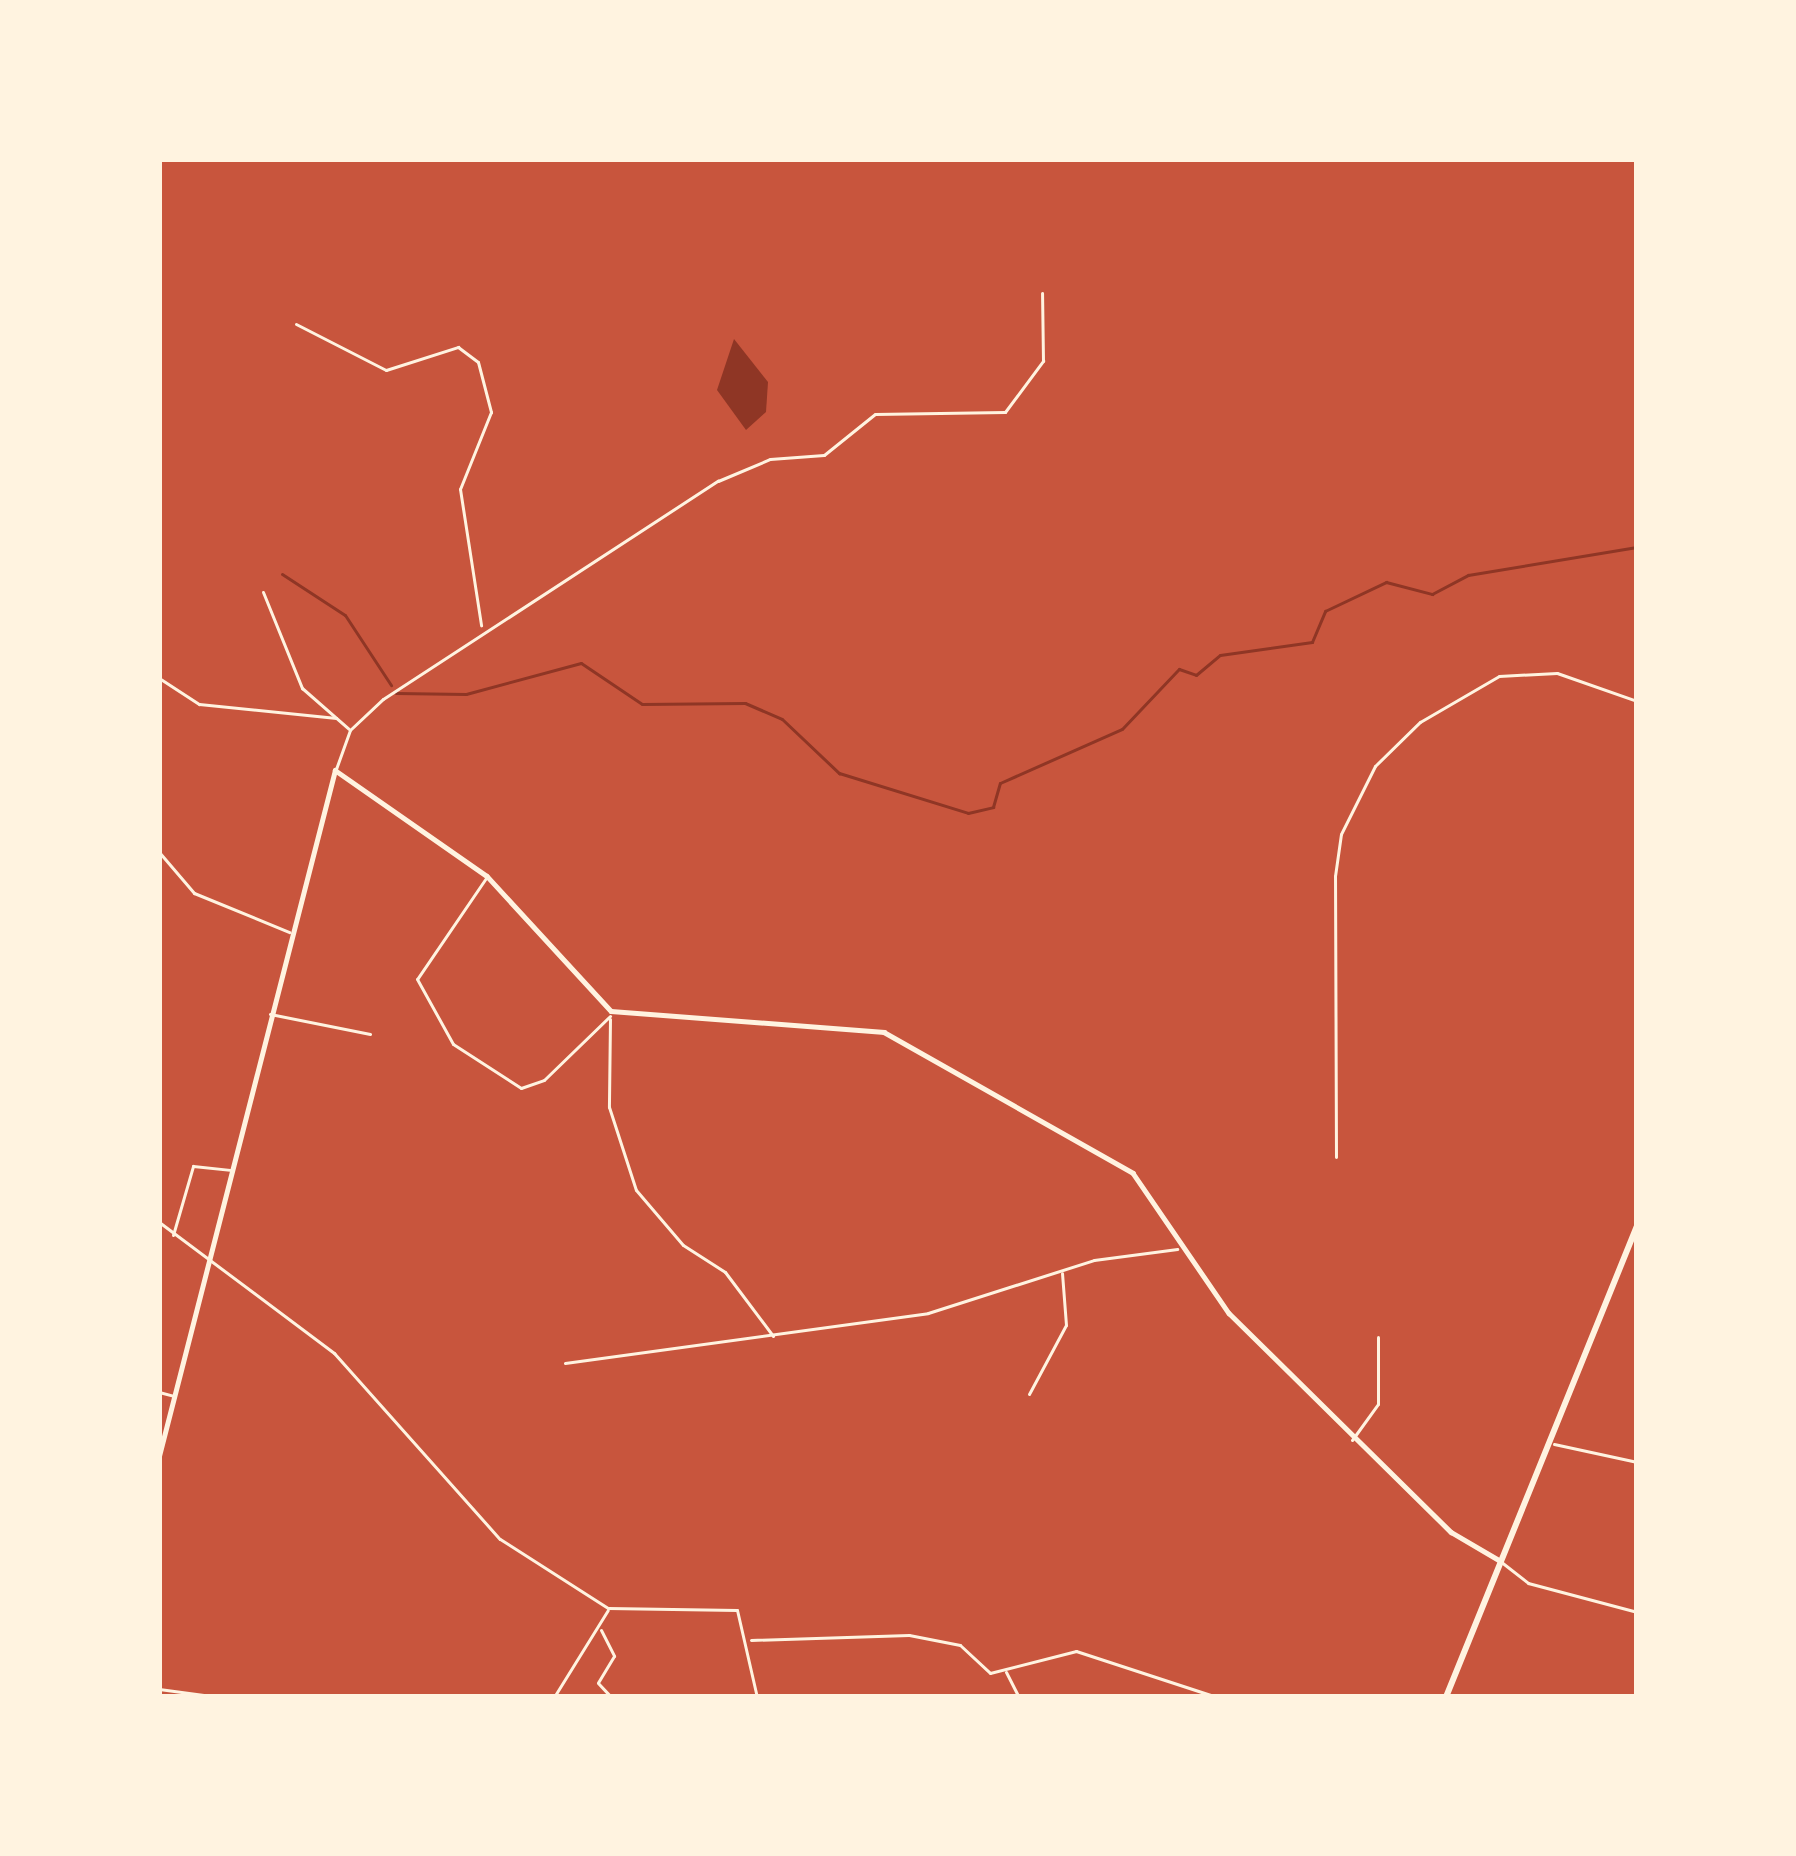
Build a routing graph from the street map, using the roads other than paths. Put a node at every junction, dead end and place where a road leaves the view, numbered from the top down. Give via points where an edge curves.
1 (1042, 293) dead end
2 (296, 324) dead end
3 (263, 592) dead end
4 (482, 629) junction
5 (159, 678) edge
6 (1637, 701) edge
7 (336, 718) junction
8 (350, 730) junction
9 (335, 770) junction
10 (159, 852) edge
11 (488, 876) junction
12 (289, 932) junction
13 (611, 1013) junction
14 (270, 1014) junction
15 (370, 1034) dead end
16 (1336, 1157) dead end
17 (232, 1170) junction
18 (159, 1222) edge
19 (1637, 1226) edge
20 (173, 1235) junction
21 (1178, 1249) junction
22 (209, 1258) junction
23 (1062, 1272) junction
24 (775, 1336) junction
25 (1378, 1336) dead end
26 (565, 1363) dead end
27 (159, 1392) edge
28 (1029, 1394) dead end
29 (174, 1396) junction
30 (1352, 1440) junction
31 (1551, 1442) junction
32 (159, 1456) edge
33 (1637, 1462) edge
34 (1499, 1560) junction
35 (608, 1608) junction
36 (1637, 1612) edge
37 (600, 1630) junction
38 (748, 1640) junction
39 (1006, 1672) junction
40 (159, 1689) edge
41 (218, 1697) edge
42 (554, 1697) edge
43 (611, 1697) edge
44 (758, 1697) edge
45 (1019, 1697) edge
46 (1217, 1697) edge
47 (1446, 1697) edge

1 - 4 street via 1043,361 1006,412 875,414 824,455 751,465
2 - 4 street via 386,370 458,346 478,362 491,412 460,489
3 - 7 street via 302,688
4 - 8 street
5 - 7 street via 199,704
6 - 16 street via 1557,673 1499,676 1420,722 1375,766 1341,834 1335,877
7 - 8 street
8 - 9 street
9 - 11 street
9 - 12 street
10 - 12 street via 194,893
11 - 13 street
11 - 13 street via 416,979 445,1036 521,1088 544,1080
12 - 14 street
13 - 21 street via 797,1017 902,1038 1132,1173
13 - 24 street via 609,1107 636,1190
14 - 15 street
14 - 17 street
17 - 20 street via 193,1166
17 - 22 street
18 - 20 street
19 - 31 main road
20 - 22 street
21 - 23 street
21 - 30 street
22 - 29 street
22 - 35 street via 334,1353 500,1539
23 - 24 street via 928,1313
23 - 28 street via 1066,1325
24 - 26 street
25 - 30 street via 1378,1404
27 - 29 street
29 - 32 street
30 - 34 street via 1451,1532
31 - 33 street
31 - 34 main road
34 - 36 street via 1528,1583
34 - 47 main road
35 - 37 street
35 - 38 street via 724,1606 744,1617
37 - 42 street
37 - 43 street via 614,1656 598,1683
38 - 39 street via 909,1635 950,1642
38 - 44 street
39 - 45 street
39 - 46 street via 1076,1652
40 - 41 street

